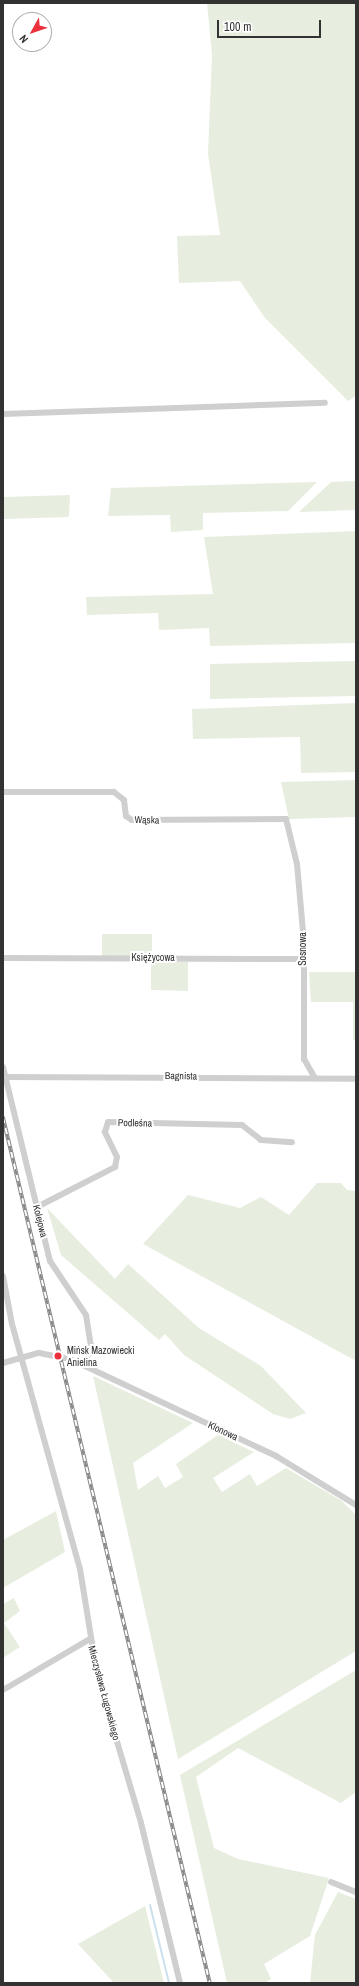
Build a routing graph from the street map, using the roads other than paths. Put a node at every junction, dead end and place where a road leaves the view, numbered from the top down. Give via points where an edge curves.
1 (325, 403) dead end
2 (3, 414) edge
3 (3, 792) edge
4 (286, 820) joint
5 (3, 958) edge
6 (302, 959) junction
7 (3, 1067) edge
8 (6, 1077) junction
9 (315, 1078) junction
10 (356, 1079) edge
11 (292, 1142) dead end
12 (37, 1207) junction
13 (3, 1276) edge
14 (22, 1356) junction
15 (3, 1362) edge
16 (85, 1365) junction
17 (356, 1504) edge
18 (90, 1639) junction
19 (3, 1690) edge
20 (331, 1882) dead end
21 (356, 1892) edge
22 (180, 1983) edge

1 - 2 street
3 - 4 street, Wąska via 114,792 124,800 126,816 132,820
4 - 6 street, Sosnowa via 297,864 304,942
5 - 6 street, Księżycowa
6 - 9 street, Sosnowa via 304,1059
7 - 8 street, Kolejowa
8 - 9 street, Bagnista
8 - 12 street, Kolejowa
9 - 10 street, Bagnista
11 - 12 street, Podleśna via 261,1140 242,1124 108,1122 104,1132 117,1162 109,1172
12 - 16 street, Kolejowa via 54,1269 86,1315 91,1345
13 - 14 street, Mieczysława Ługowskiego
14 - 15 street, Klonowa
14 - 16 street, Klonowa via 58,1355
14 - 18 street, Mieczysława Ługowskiego via 80,1569
16 - 17 street, Klonowa via 276,1456
18 - 19 street
18 - 22 street, Mieczysława Ługowskiego via 141,1823
20 - 21 street

